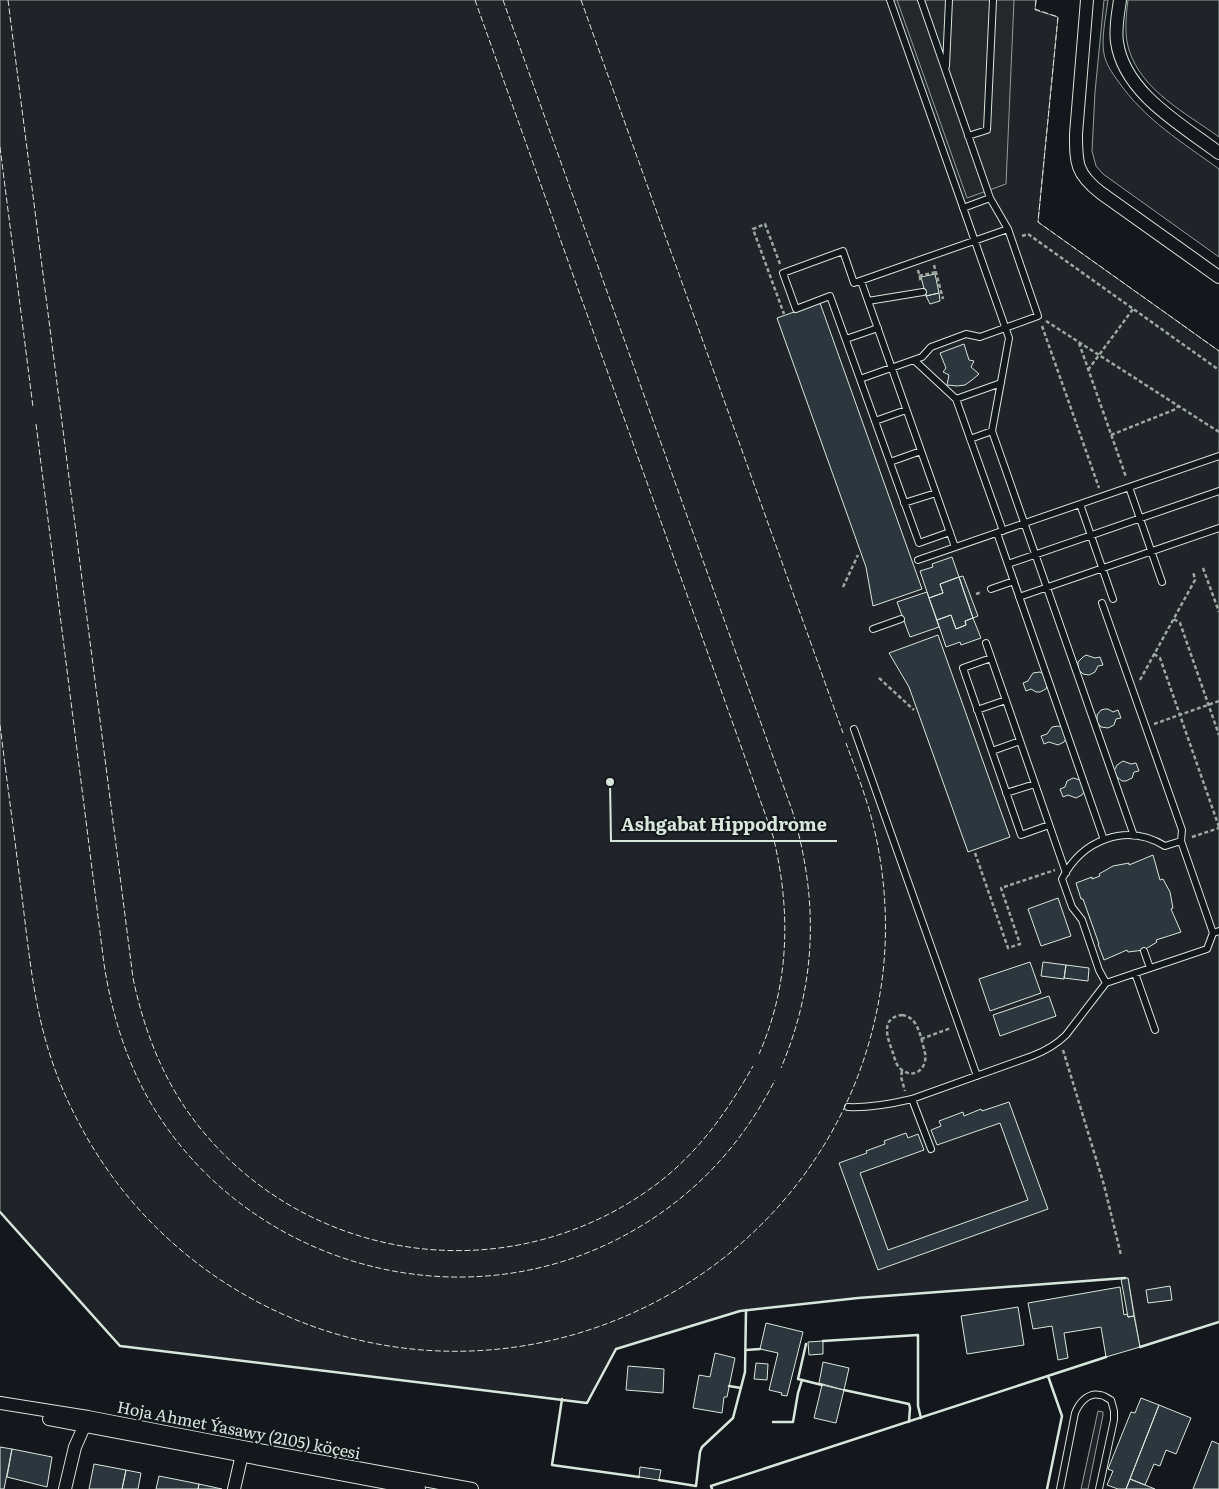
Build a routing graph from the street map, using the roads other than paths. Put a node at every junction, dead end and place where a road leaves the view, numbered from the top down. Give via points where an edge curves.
1 (890, 0) edge
2 (921, 0) edge
3 (949, 0) edge
4 (993, 0) edge
5 (1087, 0) edge
6 (1120, 0) edge
7 (946, 70) junction
8 (968, 136) junction
9 (1219, 153) edge
10 (990, 198) junction
11 (963, 208) junction
12 (1008, 229) junction
13 (975, 240) junction
14 (1219, 277) edge
15 (861, 281) junction
16 (923, 292) dead end
17 (868, 301) junction
18 (878, 328) junction
19 (1006, 328) junction
20 (846, 339) junction
21 (914, 360) junction
22 (892, 368) junction
23 (860, 379) junction
24 (1001, 383) junction
25 (956, 399) junction
26 (906, 410) junction
27 (875, 421) junction
28 (992, 431) junction
29 (970, 439) junction
30 (921, 451) junction
31 (1219, 456) edge
32 (890, 462) junction
33 (1129, 487) junction
34 (1219, 491) edge
35 (936, 492) junction
36 (904, 503) junction
37 (1080, 504) junction
38 (1140, 518) junction
39 (1024, 524) junction
40 (1219, 528) edge
41 (950, 532) junction
42 (1000, 532) junction
43 (1091, 535) junction
44 (955, 547) junction
45 (1152, 552) junction
46 (1035, 555) junction
47 (918, 560) dead end
48 (1008, 564) junction
49 (1103, 569) junction
50 (1014, 581) junction
51 (1162, 582) dead end
52 (1047, 588) junction
53 (991, 589) dead end
54 (1019, 597) junction
55 (1113, 599) dead end
56 (1102, 603) dead end
57 (902, 619) dead end
58 (873, 629) dead end
59 (986, 643) dead end
60 (991, 658) junction
61 (1006, 700) junction
62 (977, 710) junction
63 (854, 729) dead end
64 (1020, 741) junction
65 (992, 751) junction
66 (1035, 784) junction
67 (1006, 793) junction
68 (1049, 825) junction
69 (1134, 836) junction
70 (1104, 840) junction
71 (1180, 841) junction
72 (1065, 870) junction
73 (1216, 932) edge
74 (1144, 951) dead end
75 (1150, 968) junction
76 (1135, 973) junction
77 (1106, 983) junction
78 (1155, 1030) dead end
79 (977, 1076) junction
80 (910, 1099) junction
81 (848, 1107) dead end
82 (931, 1149) dead end
83 (0, 1402) edge
84 (0, 1409) edge
85 (86, 1422) junction
86 (242, 1452) junction
87 (65, 1489) edge
88 (234, 1489) edge
89 (419, 1489) edge
90 (472, 1489) edge
91 (1060, 1489) edge
92 (1099, 1489) edge

1 - 11 lane
2 - 7 lane
3 - 7 lane
4 - 8 lane via 987,130
5 - 14 street via 1076,134 1079,169 1101,193
6 - 9 street via 1117,43 1127,71 1160,109
7 - 8 lane
8 - 10 lane
10 - 11 lane
10 - 12 lane
11 - 13 lane
12 - 13 lane
12 - 19 lane via 1038,316
13 - 15 lane
13 - 19 lane
15 - 17 lane
15 - 20 lane via 854,283 843,252 783,273 796,309 830,296
16 - 17 lane
17 - 18 lane
18 - 20 lane
18 - 22 lane
19 - 21 lane via 980,337 966,334 931,346 922,357
19 - 24 lane via 1009,338
20 - 23 lane
21 - 22 lane
21 - 25 lane
22 - 23 lane
22 - 26 lane
23 - 27 lane
24 - 25 lane
24 - 28 lane
25 - 29 lane
26 - 27 lane
26 - 30 lane
27 - 32 lane
28 - 29 lane
28 - 39 lane
29 - 42 lane
30 - 32 lane
30 - 35 lane
31 - 33 lane
32 - 36 lane
33 - 37 lane
33 - 38 lane
34 - 38 lane
35 - 36 lane
35 - 41 lane
36 - 41 lane via 918,543
37 - 39 lane
37 - 43 lane
38 - 43 lane
38 - 45 lane
39 - 42 lane
39 - 46 lane
40 - 45 lane
41 - 44 lane
42 - 44 lane
42 - 48 lane
43 - 46 lane
43 - 49 lane
44 - 47 lane
45 - 49 lane
45 - 51 lane
46 - 48 lane
46 - 52 lane
48 - 50 lane
49 - 52 lane
49 - 55 lane
50 - 53 lane
50 - 54 lane
52 - 54 lane
52 - 69 lane
54 - 70 lane
56 - 71 lane via 1182,830
57 - 58 lane
59 - 60 lane
60 - 61 lane
60 - 62 lane via 962,668
61 - 62 lane
61 - 64 lane
62 - 65 lane
63 - 79 lane
64 - 65 lane
64 - 66 lane
65 - 67 lane
66 - 67 lane
66 - 68 lane
67 - 68 lane via 1021,835
68 - 72 lane
69 - 70 lane
69 - 71 lane via 1165,846
70 - 72 lane via 1081,853
71 - 73 lane
72 - 77 lane via 1062,880 1072,907 1082,920
73 - 75 lane via 1207,949
74 - 75 lane
75 - 76 lane
76 - 77 lane
76 - 78 lane
77 - 79 lane via 1060,1041 1032,1056
79 - 80 lane
80 - 81 lane via 867,1108
80 - 82 lane
83 - 85 street, Hoja Ahmet Ýasawy (2105) köçesi
84 - 85 street, Hoja Ahmet Ýasawy (2105) köçesi
85 - 86 street, Hoja Ahmet Ýasawy (2105) köçesi
85 - 87 street via 75,1447
86 - 88 street
86 - 89 street, Hoja Ahmet Ýasawy (2105) köçesi
86 - 90 street, Hoja Ahmet Ýasawy (2105) köçesi
91 - 92 lane via 1075,1412 1087,1397 1100,1394 1111,1400 1114,1420

